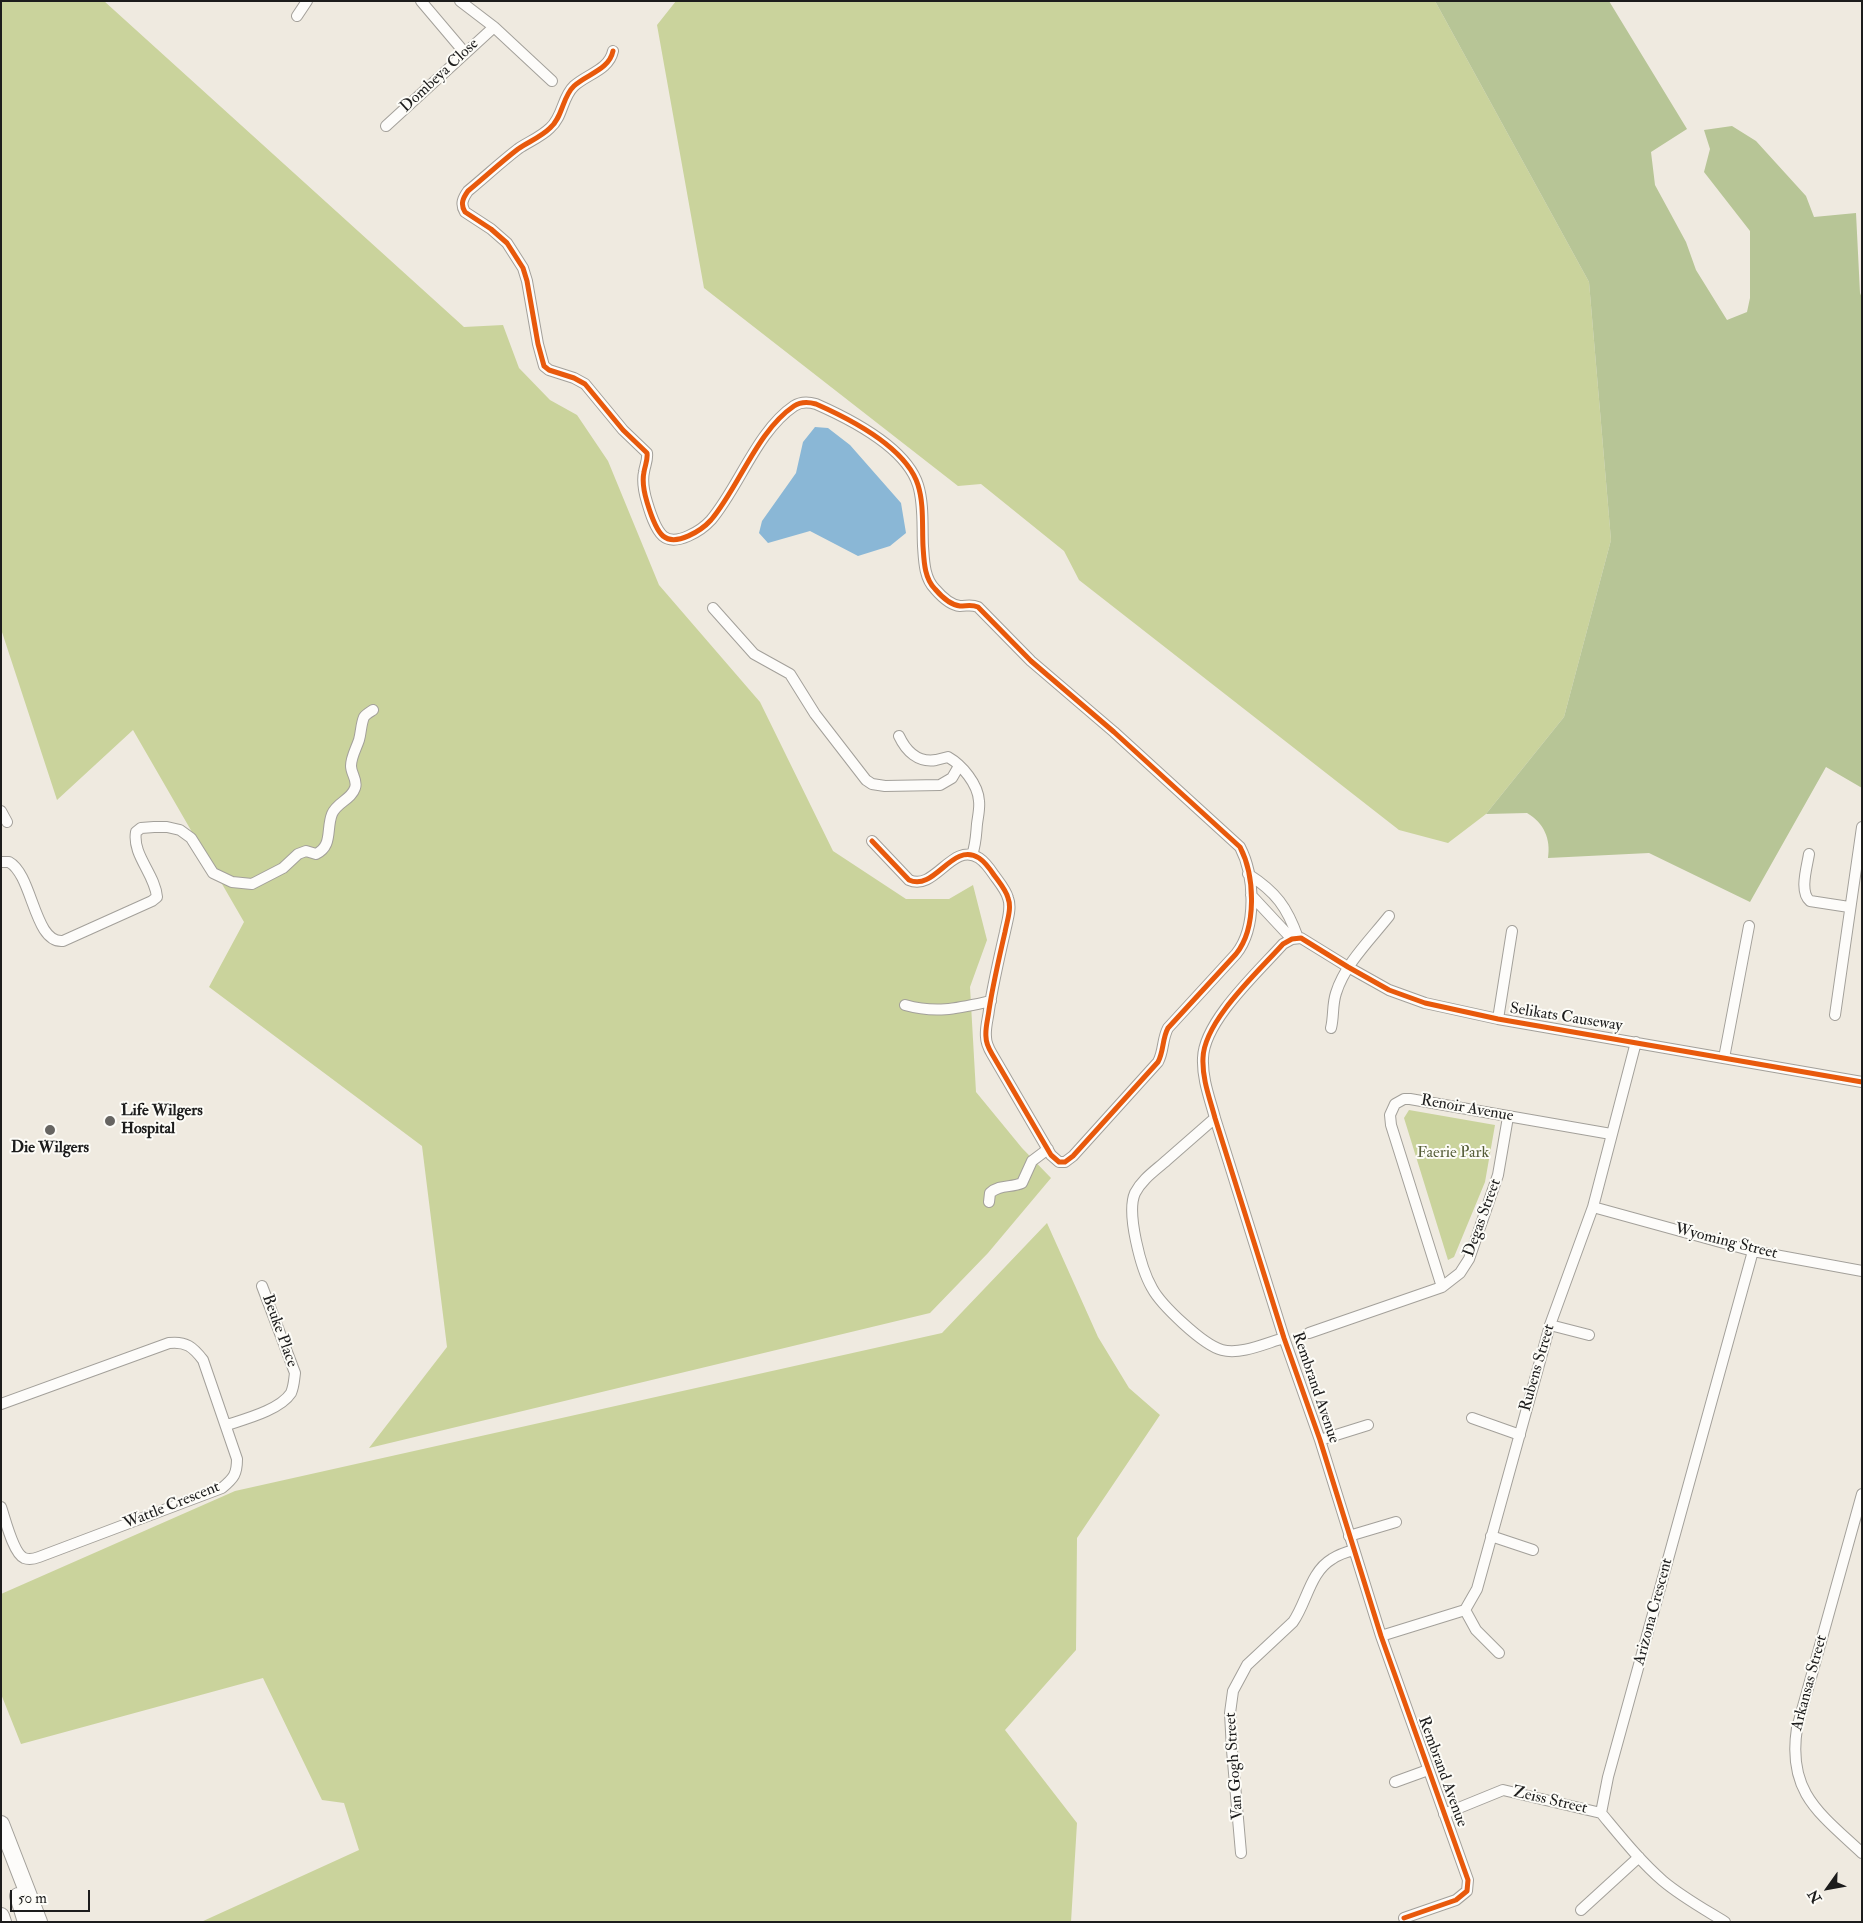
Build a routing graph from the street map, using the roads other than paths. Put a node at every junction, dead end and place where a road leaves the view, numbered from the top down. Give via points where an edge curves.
1 (307, 1) edge
2 (422, 1) edge
3 (460, 1) edge
4 (297, 16) dead end
5 (494, 27) junction
6 (613, 51) dead end
7 (465, 53) junction
8 (552, 81) dead end
9 (386, 126) dead end
10 (713, 608) dead end
11 (373, 710) dead end
12 (899, 736) dead end
13 (959, 766) junction
14 (1, 811) edge
15 (7, 822) dead end
16 (1862, 827) edge
17 (872, 842) dead end
18 (1809, 854) dead end
19 (972, 855) junction
20 (1, 862) edge
21 (1248, 874) junction
22 (1251, 895) junction
23 (1862, 899) edge
24 (1850, 902) junction
25 (1389, 916) dead end
26 (1749, 926) dead end
27 (1512, 931) dead end
28 (1291, 940) junction
29 (1348, 967) junction
30 (991, 1001) junction
31 (905, 1005) dead end
32 (1834, 1015) dead end
33 (1498, 1019) junction
34 (1331, 1028) dead end
35 (1636, 1042) junction
36 (1724, 1058) junction
37 (1862, 1082) edge
38 (1508, 1116) junction
39 (1215, 1118) junction
40 (1611, 1134) junction
41 (1048, 1149) junction
42 (989, 1202) dead end
43 (1592, 1207) junction
44 (1753, 1252) junction
45 (1862, 1271) edge
46 (262, 1286) dead end
47 (1442, 1288) junction
48 (1550, 1325) junction
49 (1308, 1333) dead end
50 (1589, 1335) dead end
51 (1284, 1338) junction
52 (1, 1404) edge
53 (1472, 1418) dead end
54 (227, 1425) junction
55 (1368, 1425) dead end
56 (1520, 1435) junction
57 (1320, 1440) junction
58 (1862, 1494) edge
59 (1, 1506) edge
60 (1396, 1522) dead end
61 (1350, 1536) junction
62 (1491, 1536) junction
63 (1354, 1550) junction
64 (1533, 1550) dead end
65 (1465, 1610) junction
66 (1381, 1636) junction
67 (1499, 1653) dead end
68 (1428, 1770) junction
69 (1395, 1782) dead end
70 (1601, 1813) junction
71 (1444, 1814) junction
72 (1, 1824) edge
73 (1, 1849) edge
74 (1241, 1853) dead end
75 (1862, 1853) edge
76 (1639, 1857) junction
77 (1582, 1910) dead end
78 (1, 1916) edge
79 (1404, 1918) dead end
80 (3, 1922) edge
81 (26, 1922) edge
82 (39, 1922) edge
83 (1725, 1922) edge

1 - 4 street
2 - 7 street
3 - 5 street
5 - 7 street, Dombeya Close
5 - 8 street
6 - 21 street via 605,65 570,90 556,122 550,128 468,191 463,208 507,243 516,256 527,281 544,366 585,384 647,453 644,493 662,534 671,539 681,538 705,525 769,432 793,406 813,403 859,425 898,456 915,479 921,502 924,558 927,575 934,588 955,605 974,605 980,609 1031,661 1233,840 1243,854
7 - 9 street, Dombeya Close
10 - 13 street via 754,654 790,674 815,714 872,784 940,785 952,778
11 - 20 street via 365,716 352,757 355,790 332,814 323,851 298,854 283,868 252,884 232,882 214,873 191,838 180,830 144,828 136,832 137,847 155,887 155,899 64,941 52,940 19,871 9,862
12 - 13 street via 917,758 948,757
13 - 19 street via 974,784 979,800
14 - 15 street
16 - 24 street
17 - 19 street via 913,882 929,878 963,855
18 - 24 street via 1806,897 1810,901
19 - 30 street via 985,862 1008,898 1008,916
21 - 22 street
21 - 28 street via 1269,889 1284,906
22 - 28 street, Selikats Causeway
22 - 41 street via 1245,942 1168,1028 1158,1062 1074,1156 1058,1162
23 - 24 street
24 - 32 street
25 - 29 street
26 - 36 street
27 - 33 street
28 - 29 street, Selikats Causeway via 1305,940
28 - 39 street, Rembrand Avenue via 1219,1016 1207,1038 1203,1055 1204,1074
29 - 33 street, Selikats Causeway via 1399,995
29 - 34 street via 1335,996
30 - 31 street via 944,1010
30 - 41 street via 987,1044
33 - 35 street, Selikats Causeway
35 - 36 street, Selikats Causeway
35 - 40 street, Rubens Street
36 - 37 street, Selikats Causeway
38 - 40 street, Renoir Avenue
38 - 47 street, Degas Street via 1498,1175 1469,1258 1460,1273
38 - 47 street, Renoir Avenue via 1410,1099 1399,1101 1392,1108 1390,1115 1395,1140
39 - 51 street, Rembrand Avenue
39 - 51 street via 1144,1180 1134,1194 1133,1225 1148,1280 1155,1293 1175,1314 1217,1348 1236,1351
40 - 43 street, Rubens Street
41 - 42 street via 1032,1161 1022,1183 995,1189 990,1193
43 - 44 street, Wyoming Street
43 - 48 street, Rubens Street
44 - 45 street, Wyoming Street
44 - 70 street, Arizona Crescent via 1608,1777
46 - 54 street, Beuke Place via 295,1373 294,1384 290,1394 280,1403
47 - 49 street, Degas Street
48 - 50 street
48 - 56 street, Rubens Street
51 - 57 street, Rembrand Avenue
52 - 54 street, Wattle Crescent via 179,1342 188,1344 203,1360
53 - 56 street
54 - 59 street, Wattle Crescent via 237,1459 237,1471 222,1488 40,1558 30,1560 16,1551
55 - 57 street
56 - 62 street, Rubens Street
57 - 61 street, Rembrand Avenue
58 - 75 street, Arkansas Street via 1797,1728 1794,1750 1798,1778 1807,1797
60 - 61 street
61 - 63 street, Rembrand Avenue
62 - 64 street
62 - 65 street, Rubens Street via 1480,1582
63 - 66 street, Rembrand Avenue
63 - 74 street, Van Gogh Street via 1332,1559 1319,1569 1293,1622 1247,1666 1233,1692 1230,1714
65 - 66 street
65 - 67 street via 1476,1630
66 - 68 street, Rembrand Avenue
68 - 69 street
68 - 71 street, Rembrand Avenue
70 - 71 street, Zeiss Street via 1503,1790
70 - 76 street
71 - 79 street, Rembrand Avenue via 1468,1880 1467,1891 1456,1900
72 - 82 main road
73 - 81 main road
76 - 77 street
76 - 83 street via 1671,1888
78 - 80 main road

